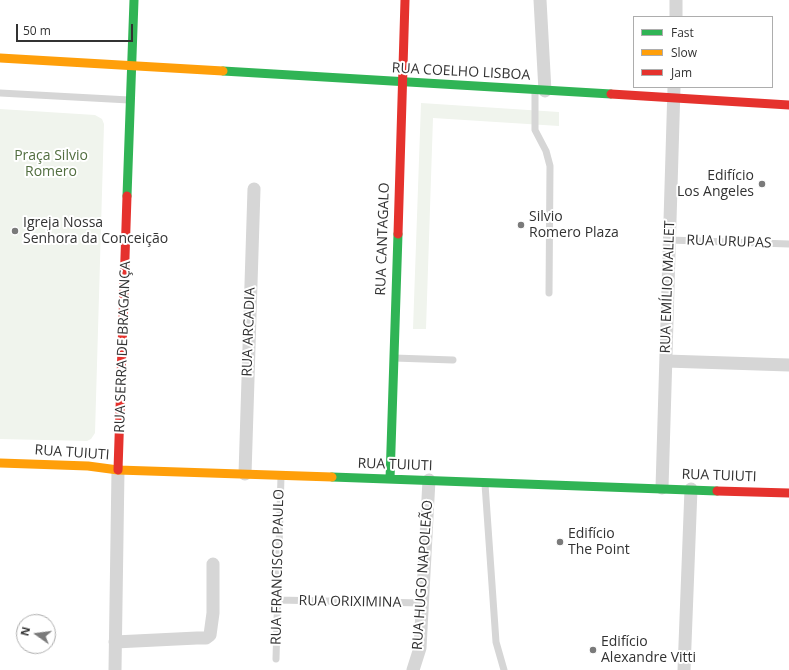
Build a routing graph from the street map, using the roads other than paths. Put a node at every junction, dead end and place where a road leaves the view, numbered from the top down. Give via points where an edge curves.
1 (134, 0) edge
2 (405, 0) edge
3 (540, 0) edge
4 (676, 0) edge
5 (676, 16) edge
6 (0, 58) edge
7 (132, 66) junction
8 (402, 83) junction
9 (540, 90) junction
10 (0, 93) edge
11 (673, 93) edge
12 (131, 100) junction
13 (789, 105) edge
14 (254, 189) dead end
15 (670, 240) junction
16 (789, 244) edge
17 (549, 293) dead end
18 (394, 358) junction
19 (453, 360) dead end
20 (666, 361) junction
21 (789, 365) edge
22 (0, 463) edge
23 (118, 470) junction
24 (245, 474) junction
25 (281, 476) junction
26 (390, 479) junction
27 (429, 480) junction
28 (484, 482) junction
29 (662, 488) junction
30 (691, 489) junction
31 (789, 493) edge
32 (213, 564) dead end
33 (277, 600) junction
34 (423, 603) junction
35 (115, 642) junction
36 (276, 659) dead end
37 (115, 670) edge
38 (413, 670) edge
39 (504, 670) edge
40 (684, 670) edge

1 - 7 street, RUA SERRA DE BRAGANÇA
2 - 8 street, RUA CANTAGALO
3 - 9 street
4 - 5 street
6 - 7 street
7 - 8 street, RUA COELHO LISBOA
7 - 12 street, RUA SERRA DE BRAGANÇA
8 - 9 street, RUA COELHO LISBOA
8 - 18 street, RUA CANTAGALO
9 - 11 street, RUA COELHO LISBOA
9 - 17 lane via 535,130 546,151 550,166
10 - 12 lane
11 - 13 street, RUA COELHO LISBOA
11 - 15 street, RUA EMÍLIO MALLET
12 - 23 street, RUA SERRA DE BRAGANÇA
14 - 24 street, RUA ARCADIA
15 - 16 lane, RUA URUPAS
15 - 20 street, RUA EMÍLIO MALLET
18 - 19 lane
18 - 26 street, RUA CANTAGALO
20 - 21 street
20 - 29 street, RUA EMÍLIO MALLET
22 - 23 street, RUA TUIUTI via 88,466
23 - 24 street, RUA TUIUTI
23 - 35 street, RUA SERRA DE BRAGANÇA
24 - 25 street, RUA TUIUTI
25 - 26 street, RUA TUIUTI
25 - 33 lane, RUA FRANCISCO PAULO
26 - 27 street, RUA TUIUTI
27 - 28 street, RUA TUIUTI
27 - 34 street, RUA HUGO NAPOLEÃO
28 - 29 street, RUA TUIUTI
28 - 39 lane via 496,642
29 - 30 street, RUA TUIUTI
30 - 31 street, RUA TUIUTI
30 - 40 street
32 - 35 street via 213,613 210,635 206,638
33 - 34 lane, RUA ORIXIMINA
33 - 36 lane, RUA FRANCISCO PAULO
34 - 38 street, RUA HUGO NAPOLEÃO via 420,648
35 - 37 street, RUA SERRA DE BRAGANÇA

